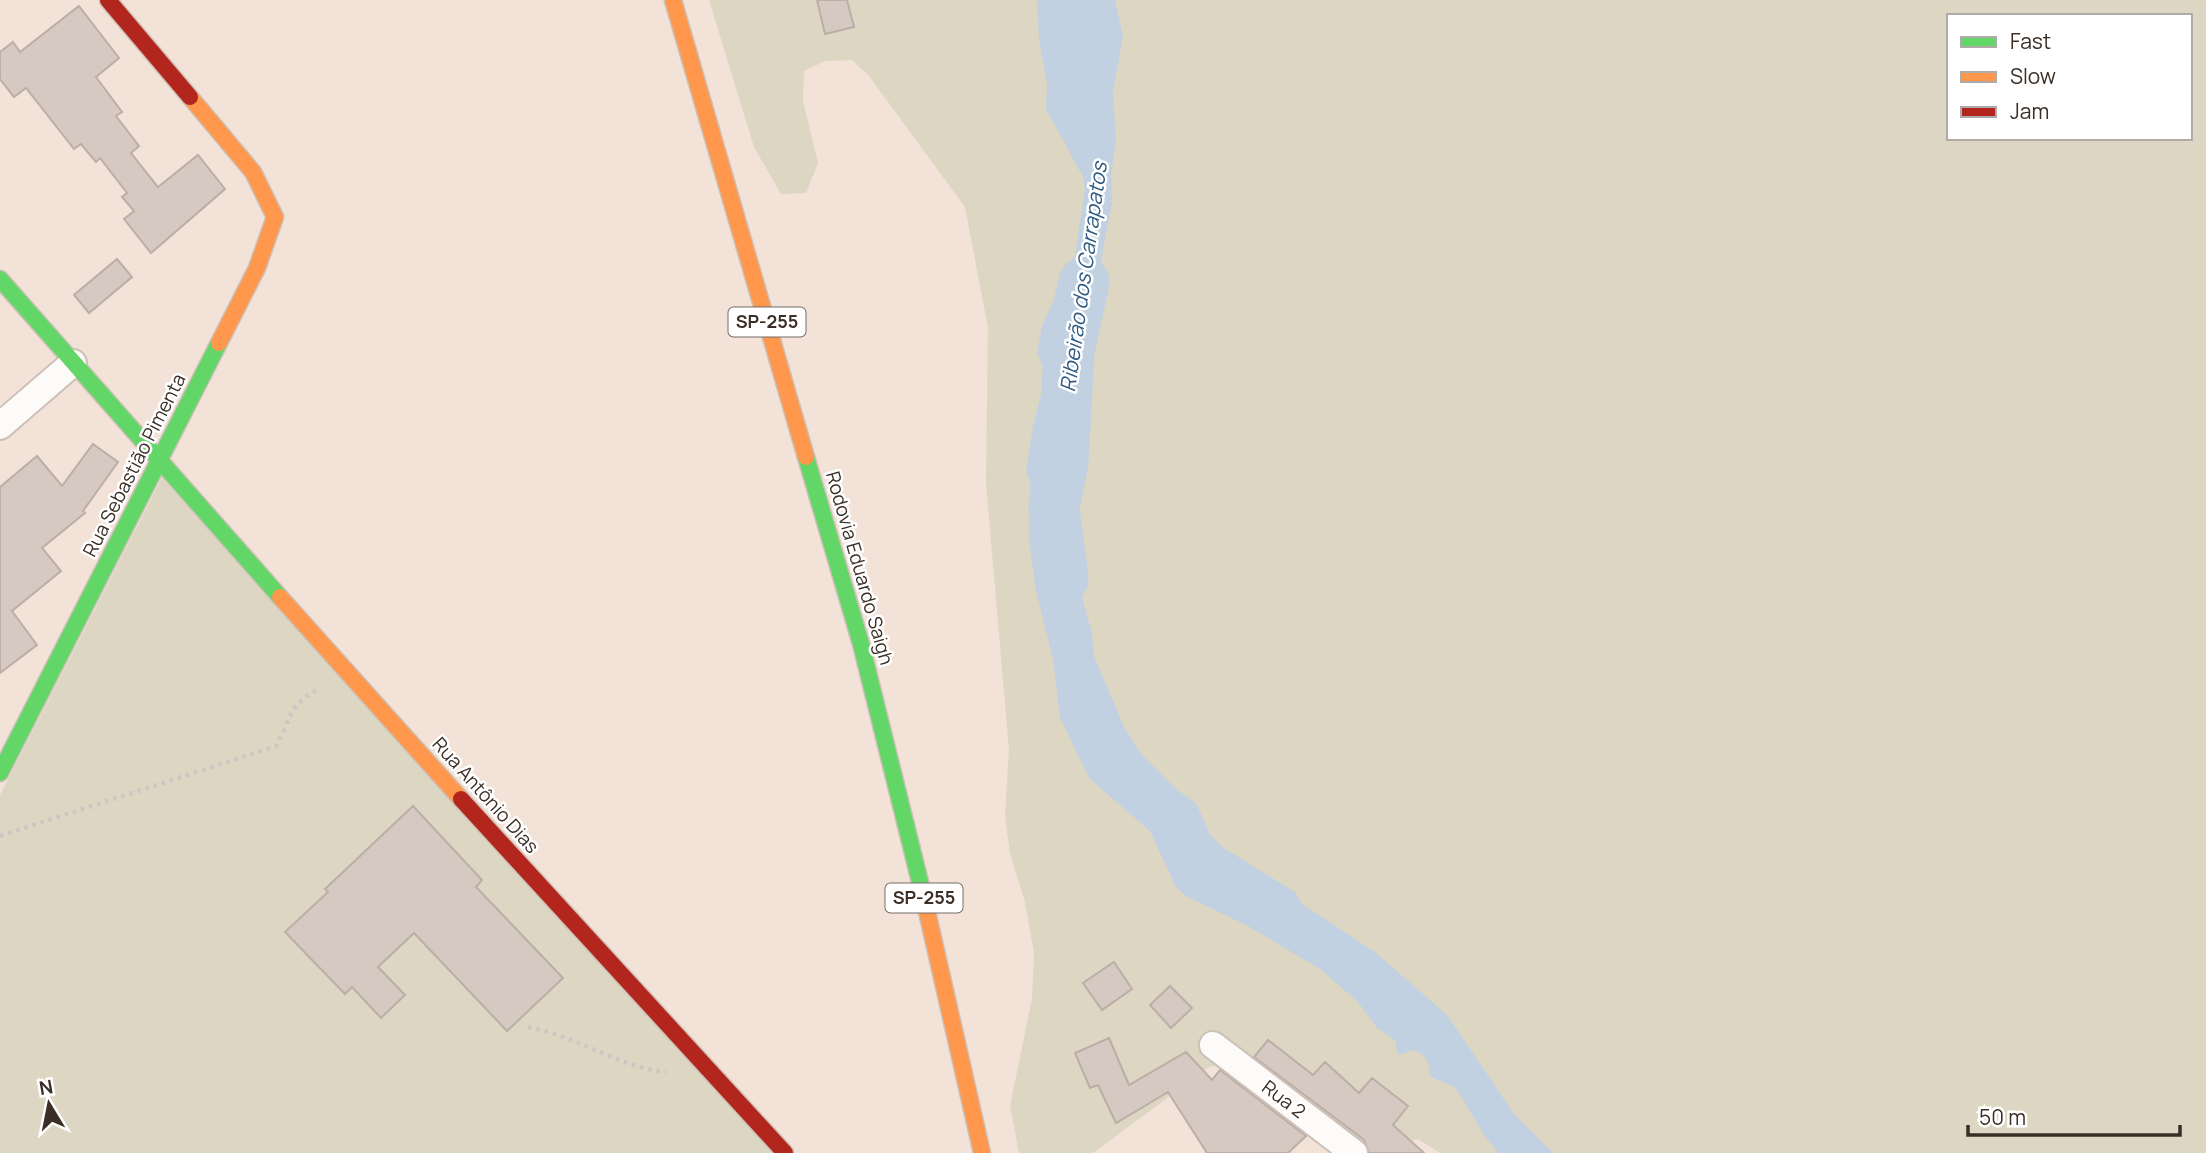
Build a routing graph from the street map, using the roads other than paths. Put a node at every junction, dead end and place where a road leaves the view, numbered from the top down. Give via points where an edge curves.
1 (108, 0) edge
2 (673, 0) edge
3 (0, 279) edge
4 (74, 363) junction
5 (0, 426) edge
6 (159, 461) junction
7 (0, 773) edge
8 (1213, 1045) dead end
9 (1343, 1150) edge
10 (785, 1153) edge
11 (982, 1153) edge

1 - 6 main road, Rua Sebastião Pimenta via 253,172 275,217 257,268
2 - 11 main road, Rodovia Eduardo Saigh / SP-255 via 861,644
3 - 4 main road, Rua Antônio Dias
4 - 5 street
4 - 6 main road, Rua Antônio Dias
6 - 7 main road, Rua Sebastião Pimenta
6 - 10 main road, Rua Antônio Dias
8 - 9 street, Rua 2

